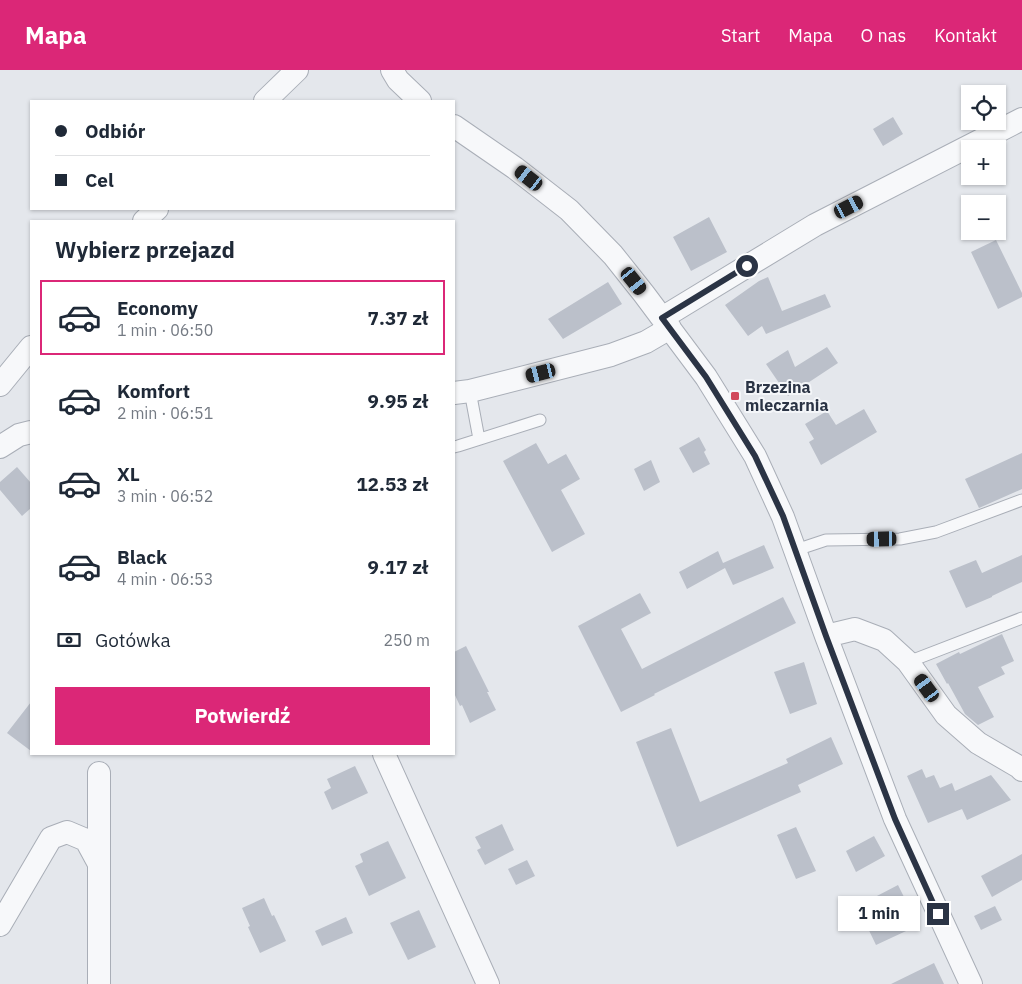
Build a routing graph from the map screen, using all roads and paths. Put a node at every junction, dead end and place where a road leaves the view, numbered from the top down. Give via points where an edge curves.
1 (297, 70) edge
2 (392, 70) edge
3 (266, 100) edge
4 (419, 100) edge
5 (1022, 119) edge
6 (455, 127) edge
7 (155, 210) edge
8 (145, 220) edge
9 (666, 323) junction
10 (30, 348) edge
11 (0, 385) edge
12 (462, 392) edge
13 (540, 420) dead end
14 (30, 432) edge
15 (479, 439) junction
16 (455, 447) edge
17 (0, 448) edge
18 (1022, 500) edge
19 (796, 550) junction
20 (1022, 618) edge
21 (826, 636) junction
22 (908, 662) junction
23 (384, 755) edge
24 (1022, 770) edge
25 (99, 773) dead end
26 (99, 864) junction
27 (0, 925) edge
28 (99, 984) edge
29 (488, 984) edge
30 (970, 984) edge

1 - 3 street
2 - 4 street
5 - 9 street via 815,225
6 - 9 street via 569,210 613,255
7 - 8 street
9 - 12 street via 646,342 611,355
9 - 19 street via 706,377 755,456
10 - 11 street
12 - 15 lane
13 - 15 lane
14 - 17 street via 19,435
15 - 16 lane
18 - 19 lane via 936,532 900,539 826,540
19 - 21 street
20 - 22 lane
21 - 22 street via 855,629 884,640
21 - 30 street via 895,819
22 - 24 street via 946,715 978,743
23 - 29 street
25 - 26 street
26 - 27 street via 86,840 67,832 51,838
26 - 28 street

